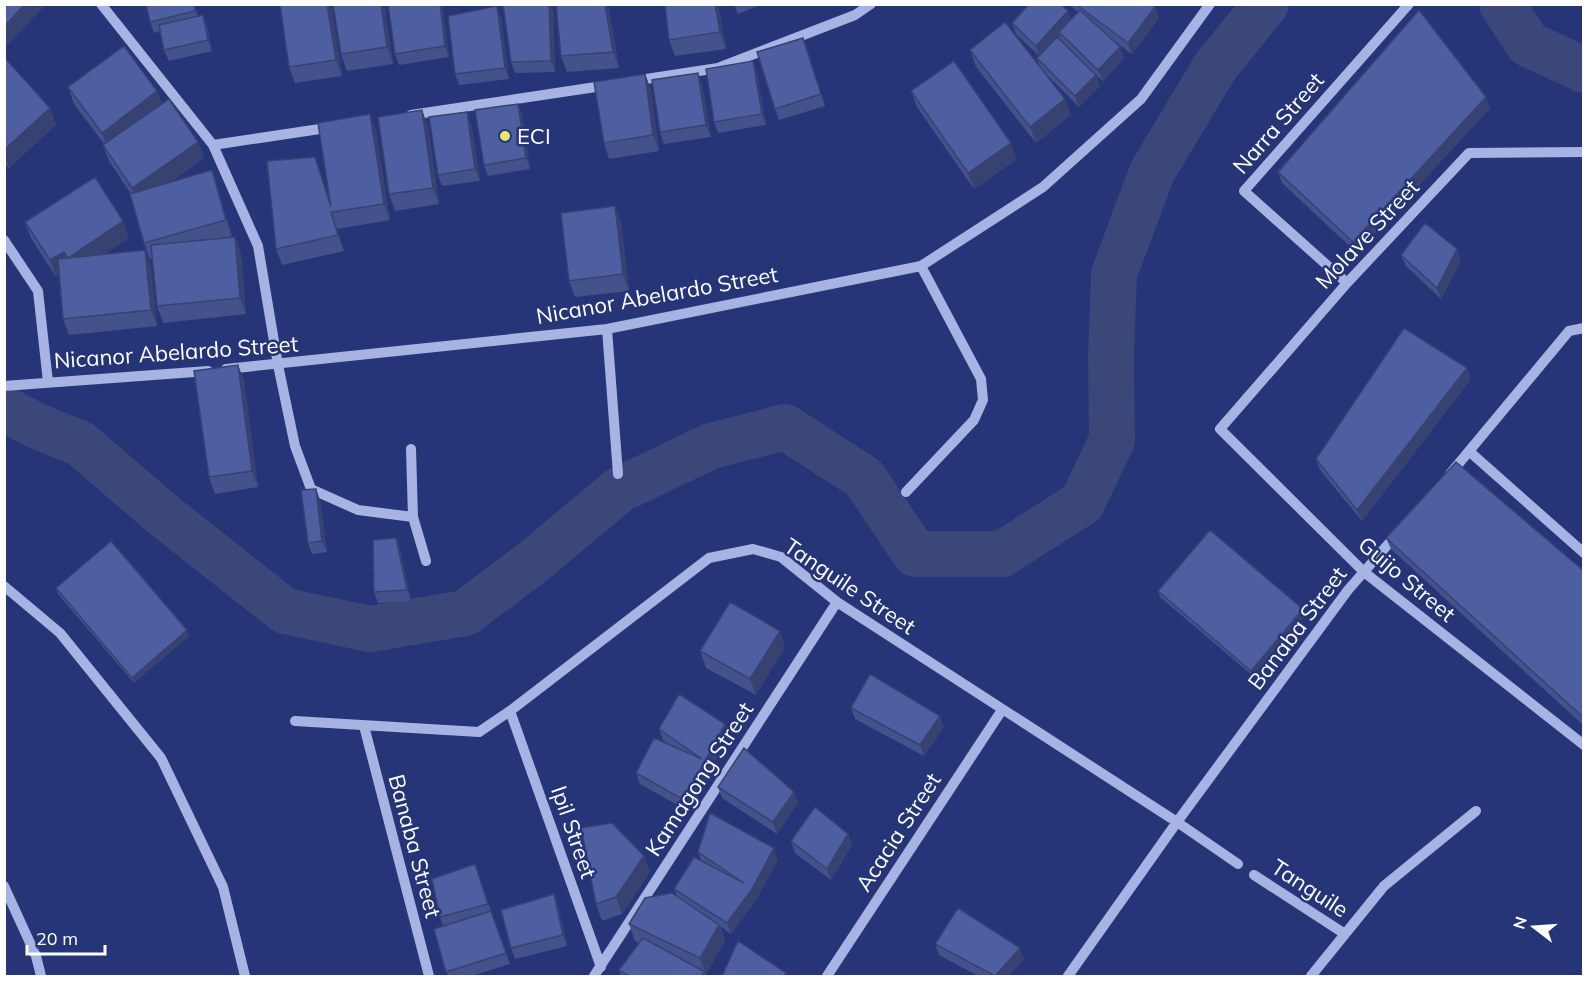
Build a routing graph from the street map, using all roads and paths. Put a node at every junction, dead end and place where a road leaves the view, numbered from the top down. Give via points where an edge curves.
1 (101, 4) edge
2 (871, 4) edge
3 (1210, 4) edge
4 (1409, 4) edge
5 (401, 117) edge
6 (343, 125) edge
7 (213, 145) junction
8 (1584, 152) edge
9 (4, 240) edge
10 (921, 266) junction
11 (1347, 283) junction
12 (608, 328) junction
13 (1584, 328) edge
14 (278, 365) junction
15 (48, 382) junction
16 (4, 386) edge
17 (1220, 429) joint
18 (411, 449) dead end
19 (1470, 452) junction
20 (618, 474) dead end
21 (1439, 486) edge
22 (906, 492) dead end
23 (413, 517) junction
24 (1408, 521) edge
25 (1584, 553) edge
26 (426, 561) dead end
27 (1364, 572) junction
28 (6, 589) edge
29 (837, 602) junction
30 (1002, 710) junction
31 (510, 711) junction
32 (295, 722) dead end
33 (364, 726) junction
34 (1584, 745) edge
35 (1476, 812) dead end
36 (1177, 822) junction
37 (1238, 864) dead end
38 (1254, 875) dead end
39 (4, 886) edge
40 (1345, 934) junction
41 (601, 967) junction
42 (41, 976) edge
43 (245, 976) edge
44 (429, 976) edge
45 (594, 976) edge
46 (827, 976) edge
47 (1068, 976) edge
48 (1311, 976) edge

1 - 7 street
2 - 5 street via 855,15 718,68
3 - 10 street, Nicanor Abelardo Street via 1141,99 1043,187
4 - 11 street, Narra Street via 1244,191
6 - 7 street
7 - 14 street via 258,246
8 - 11 street, Molave Street via 1469,153
9 - 15 street via 38,291
10 - 12 street, Nicanor Abelardo Street
10 - 22 street via 981,379 982,400 974,420
11 - 17 street, Molave Street
12 - 14 street, Nicanor Abelardo Street
12 - 20 street
13 - 19 street via 1569,331
14 - 15 street, Nicanor Abelardo Street
14 - 23 street via 295,446 312,489 358,510
15 - 16 street, Nicanor Abelardo Street
17 - 27 street, Guijo Street
18 - 23 street
19 - 21 street
19 - 25 street
23 - 26 street
24 - 27 street, Banaba Street
27 - 34 street, Guijo Street
27 - 36 street, Banaba Street
28 - 43 street via 60,633 161,758 223,887
29 - 30 street, Tanguile Street
29 - 31 street, Tanguile Street via 781,557 753,549 709,558
29 - 41 street, Kamagong Street
30 - 36 street, Tanguile Street
30 - 46 street, Acacia Street
31 - 33 street, Tanguile Street via 479,732
31 - 41 street, Ipil Street
32 - 33 street
33 - 44 street, Banaba Street
35 - 40 street via 1384,886
36 - 37 street, Tanguile Street
36 - 47 street, Banaba Street
38 - 40 street, Tanguile
39 - 42 street
40 - 48 street
41 - 45 street, Kamagong Street

